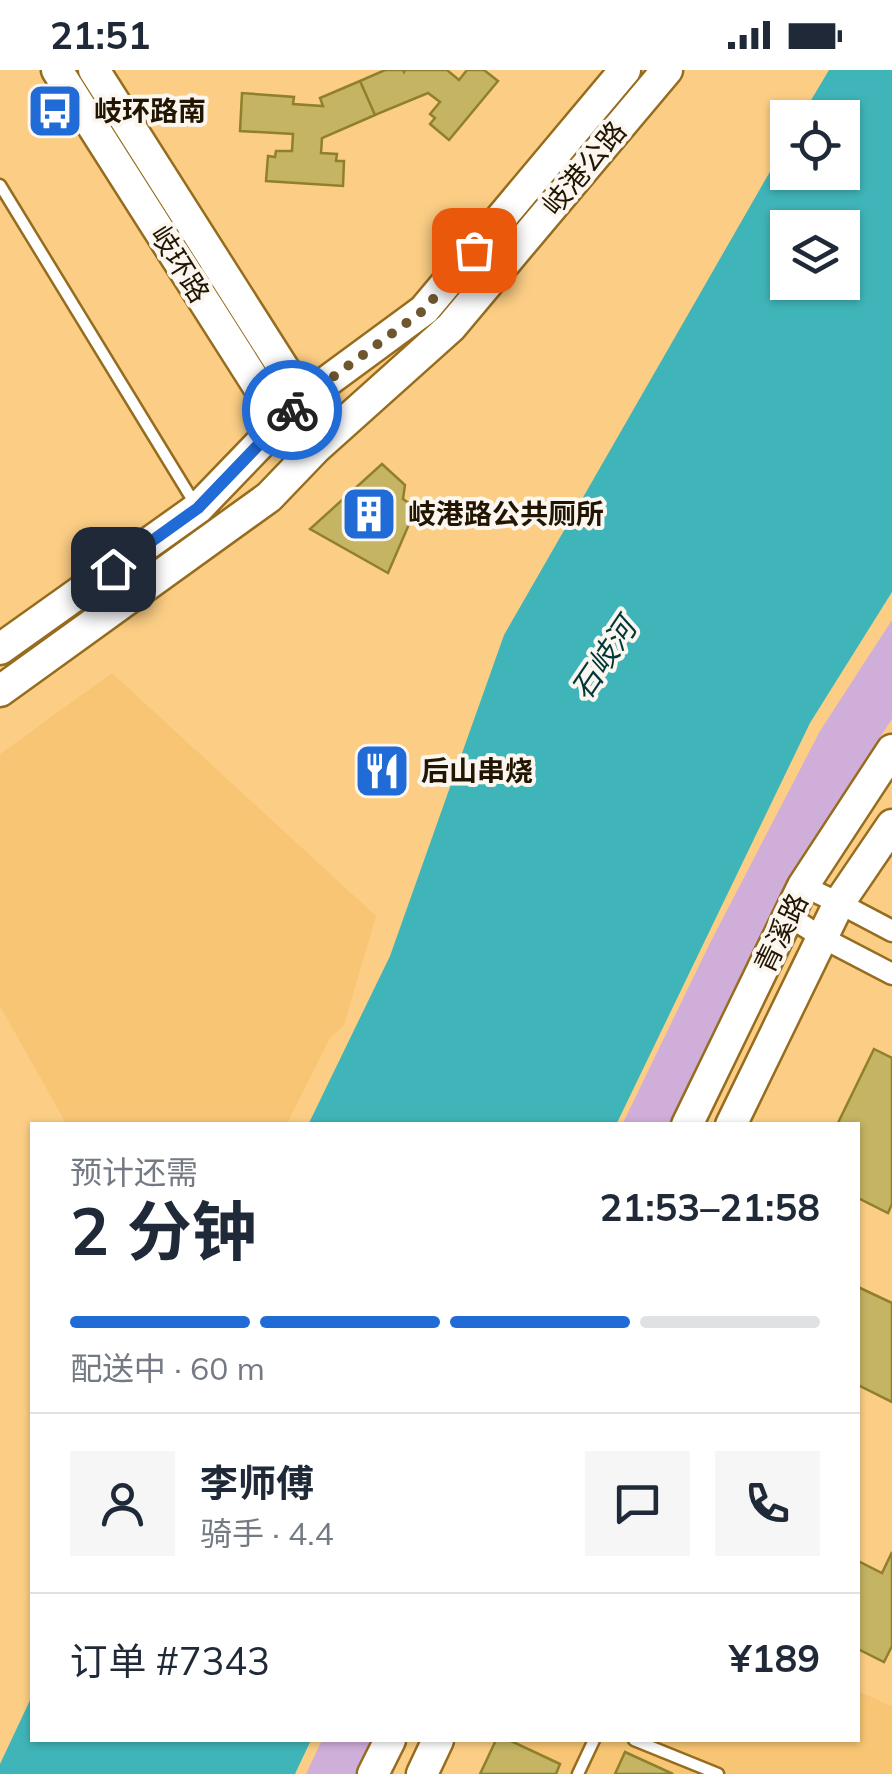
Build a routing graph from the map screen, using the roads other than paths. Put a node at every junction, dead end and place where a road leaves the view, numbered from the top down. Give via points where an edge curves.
1 (57, 70) edge
2 (94, 70) edge
3 (625, 70) edge
4 (667, 70) edge
5 (0, 184) edge
6 (303, 399) junction
7 (281, 422) junction
8 (316, 448) junction
9 (198, 508) junction
10 (0, 649) edge
11 (0, 691) edge
12 (892, 750) edge
13 (892, 825) edge
14 (803, 886) junction
15 (840, 902) junction
16 (788, 916) junction
17 (892, 931) edge
18 (821, 937) junction
19 (892, 974) edge
20 (688, 1122) edge
21 (732, 1122) edge
22 (389, 1742) edge
23 (437, 1742) edge
24 (593, 1742) edge
25 (639, 1742) edge
26 (374, 1774) edge
27 (422, 1774) edge
28 (578, 1774) edge
29 (718, 1774) edge

1 - 7 main road, 岐环路
2 - 6 main road, 岐环路
3 - 6 main road, 岐港公路 via 424,310
4 - 8 main road, 岐港公路 via 452,327
5 - 9 lane
6 - 7 main road, 岐港公路
6 - 8 main road, 岐环路
7 - 8 main road, 岐环路
7 - 9 main road, 岐港公路
8 - 11 main road, 岐港公路 via 269,497
9 - 10 main road, 岐港公路
12 - 14 main road, 青溪路
13 - 15 main road, 青溪路
14 - 15 street
14 - 16 main road, 青溪路
15 - 17 street
15 - 18 main road, 青溪路
16 - 18 street
16 - 20 main road, 青溪路
18 - 19 street
18 - 21 main road, 青溪路
22 - 26 main road
23 - 27 main road
24 - 28 lane
25 - 29 lane

